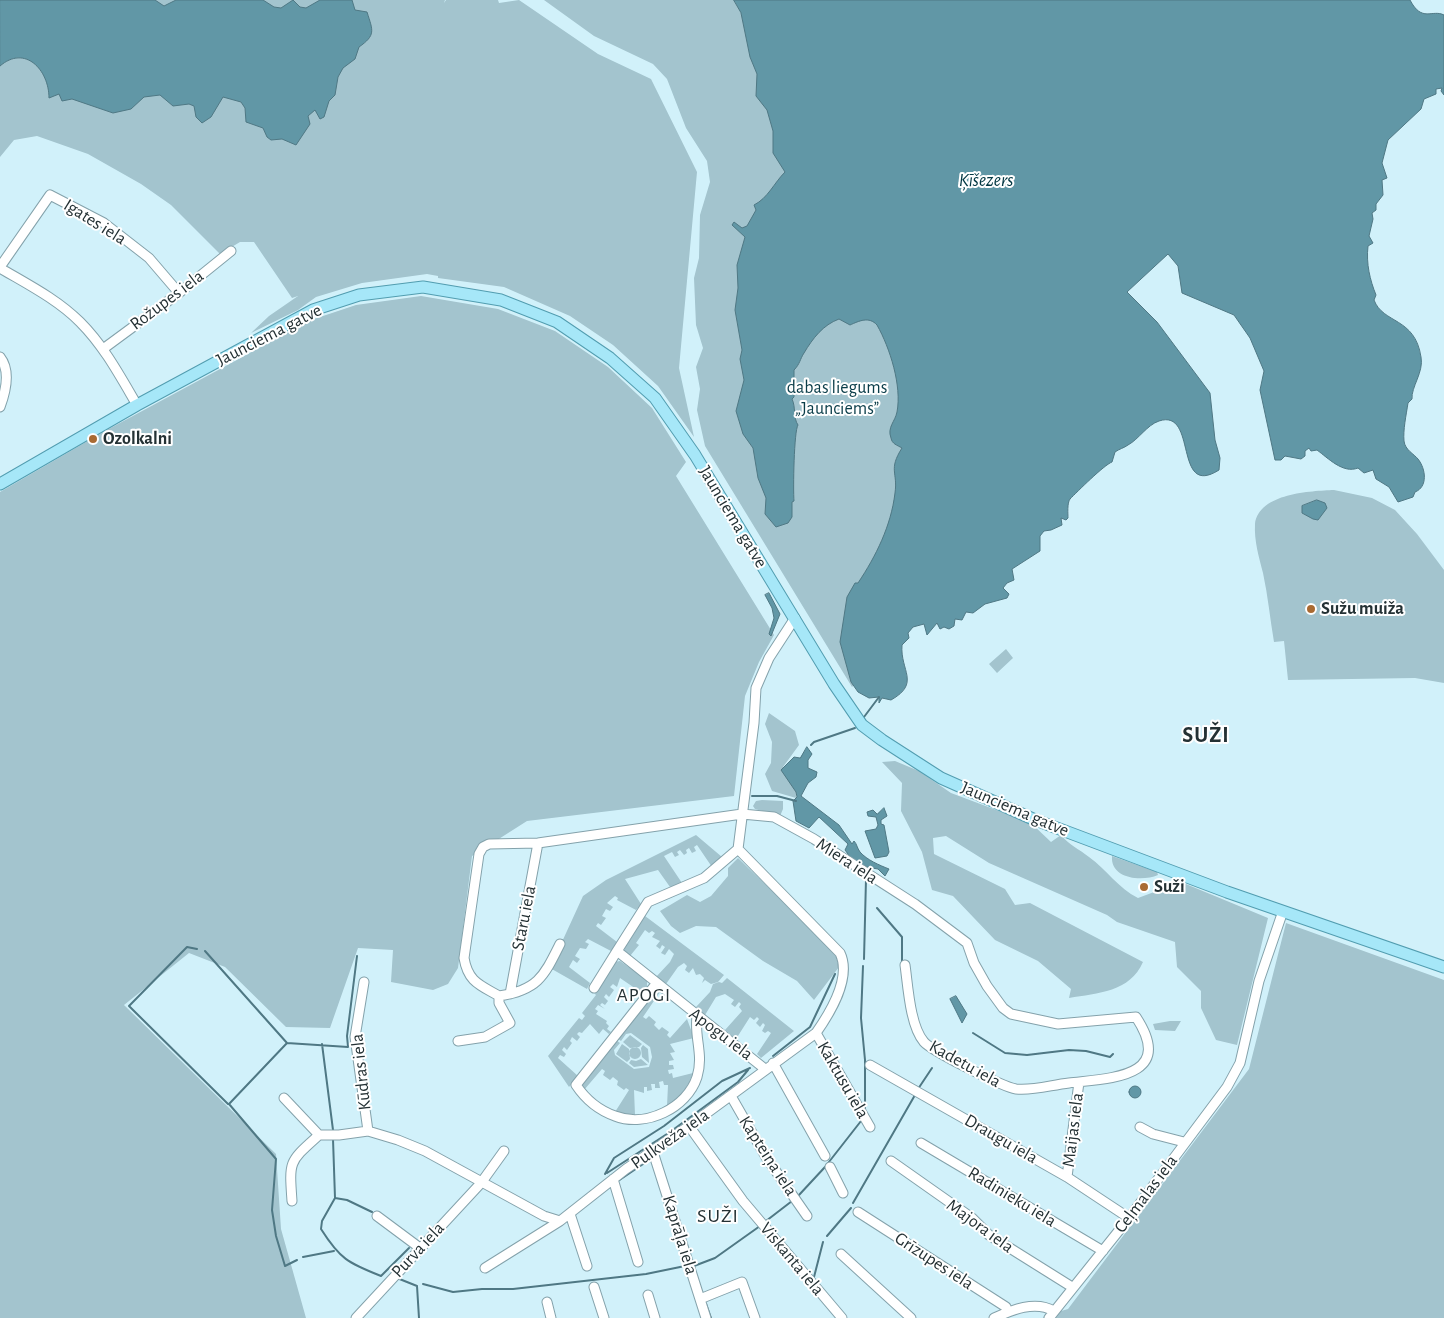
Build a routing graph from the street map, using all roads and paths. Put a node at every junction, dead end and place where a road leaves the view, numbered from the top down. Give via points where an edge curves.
1 (230, 251) dead end
2 (0, 268) edge
3 (179, 293) junction
4 (104, 348) junction
5 (0, 357) edge
6 (137, 404) junction
7 (0, 407) edge
8 (0, 484) edge
9 (794, 618) junction
10 (742, 814) junction
11 (538, 843) junction
12 (738, 849) junction
13 (1283, 911) junction
14 (560, 944) dead end
15 (616, 951) junction
16 (905, 965) dead end
17 (1444, 966) edge
18 (364, 982) dead end
19 (656, 984) junction
20 (594, 988) dead end
21 (510, 994) junction
22 (499, 996) junction
23 (697, 1016) junction
24 (816, 1033) junction
25 (1147, 1037) joint
26 (458, 1041) dead end
27 (870, 1065) dead end
28 (769, 1066) junction
29 (1079, 1082) junction
30 (731, 1096) junction
31 (284, 1098) dead end
32 (689, 1126) junction
33 (870, 1127) dead end
34 (1140, 1127) dead end
35 (368, 1131) junction
36 (319, 1135) junction
37 (1184, 1142) junction
38 (921, 1143) dead end
39 (504, 1151) dead end
40 (653, 1152) junction
41 (825, 1156) dead end
42 (891, 1161) dead end
43 (830, 1167) dead end
44 (1067, 1177) junction
45 (613, 1179) junction
46 (481, 1183) junction
47 (843, 1193) dead end
48 (292, 1201) dead end
49 (858, 1212) dead end
50 (570, 1214) junction
51 (376, 1216) dead end
52 (807, 1216) dead end
53 (1129, 1218) junction
54 (560, 1221) junction
55 (420, 1248) junction
56 (1103, 1251) junction
57 (841, 1254) dead end
58 (638, 1262) dead end
59 (588, 1266) dead end
60 (486, 1268) dead end
61 (594, 1287) dead end
62 (1072, 1288) junction
63 (648, 1295) dead end
64 (700, 1299) junction
65 (547, 1302) dead end
66 (1008, 1312) junction
67 (1051, 1315) edge
68 (356, 1318) edge
69 (551, 1318) edge
70 (604, 1318) edge
71 (655, 1318) edge
72 (706, 1318) edge
73 (755, 1318) edge
74 (842, 1318) edge
75 (911, 1318) edge
76 (994, 1318) edge

1 - 3 street, Rožupes iela
2 - 3 street, Igates iela via 50,195 104,223 149,258
2 - 4 street via 58,303
3 - 4 street, Rožupes iela
4 - 6 street
5 - 7 street via 6,364 7,391
6 - 8 main road, Jaunciema gatve
6 - 9 main road, Jaunciema gatve via 313,310 359,295 423,287 501,300 557,322 610,358 654,398 695,455
9 - 10 street via 769,658 756,688
9 - 13 main road, Jaunciema gatve via 862,724 927,771 1033,819
10 - 11 street, Miera iela
10 - 12 street
10 - 25 street, Miera iela via 774,816 945,926 967,943 987,986 1011,1014 1058,1024 1136,1017
11 - 21 street, Staru iela
11 - 22 street, Miera iela via 489,844 479,854 464,958 466,972 476,983
12 - 15 street via 704,878 648,902
12 - 24 street, Pulkveža iela via 840,953 845,962 838,994
13 - 17 main road, Jaunciema gatve
13 - 37 street, Ceļmalas iela via 1259,981 1239,1066 1227,1088
14 - 21 street via 539,981
15 - 19 street, Apogu iela
15 - 20 street
16 - 29 street, Kadetu iela via 916,1028 925,1043 1006,1087 1027,1089
18 - 35 street, Kūdras iela via 355,1037
19 - 23 street, Apogu iela
19 - 23 street via 576,1086 597,1108 616,1117 648,1118 670,1110 687,1094 696,1079 700,1056
21 - 22 street
22 - 26 street via 510,1023 485,1037
23 - 28 street, Apogu iela
24 - 28 street, Pulkveža iela
24 - 33 street, Kaktusu iela
25 - 29 street, Kadetu iela via 1144,1063 1137,1070
27 - 44 street, Draugu iela
28 - 30 street, Pulkveža iela
28 - 41 street
29 - 44 street, Maijas iela
30 - 32 street, Pulkveža iela
30 - 52 street, Kapteiņa iela via 766,1157
31 - 36 street
32 - 40 street, Pulkveža iela
32 - 74 street, Viskanta iela via 743,1201
34 - 37 street via 1152,1134
35 - 36 street
35 - 46 street via 425,1152
36 - 48 street via 293,1158 290,1169
37 - 53 street, Ceļmalas iela
38 - 56 street, Radinieku iela
39 - 46 street, Purva iela
40 - 45 street, Pulkveža iela
40 - 64 street, Kaprāļa iela
42 - 62 street, Majora iela via 972,1218 988,1235
43 - 47 street
44 - 53 street, Draugu iela
45 - 50 street, Pulkveža iela
45 - 58 street
46 - 54 street
46 - 55 street, Purva iela
49 - 66 street, Grīzupes iela via 1006,1307
50 - 54 street, Pulkveža iela
50 - 59 street
51 - 55 street
53 - 56 street, Ceļmalas iela
54 - 60 street, Pulkveža iela
55 - 68 street, Purva iela
56 - 62 street, Ceļmalas iela
57 - 75 street
61 - 70 street
62 - 67 street, Ceļmalas iela
63 - 71 street
64 - 72 street, Kaprāļa iela
64 - 73 street via 742,1282
65 - 69 street
66 - 67 street via 1041,1306
66 - 76 street

